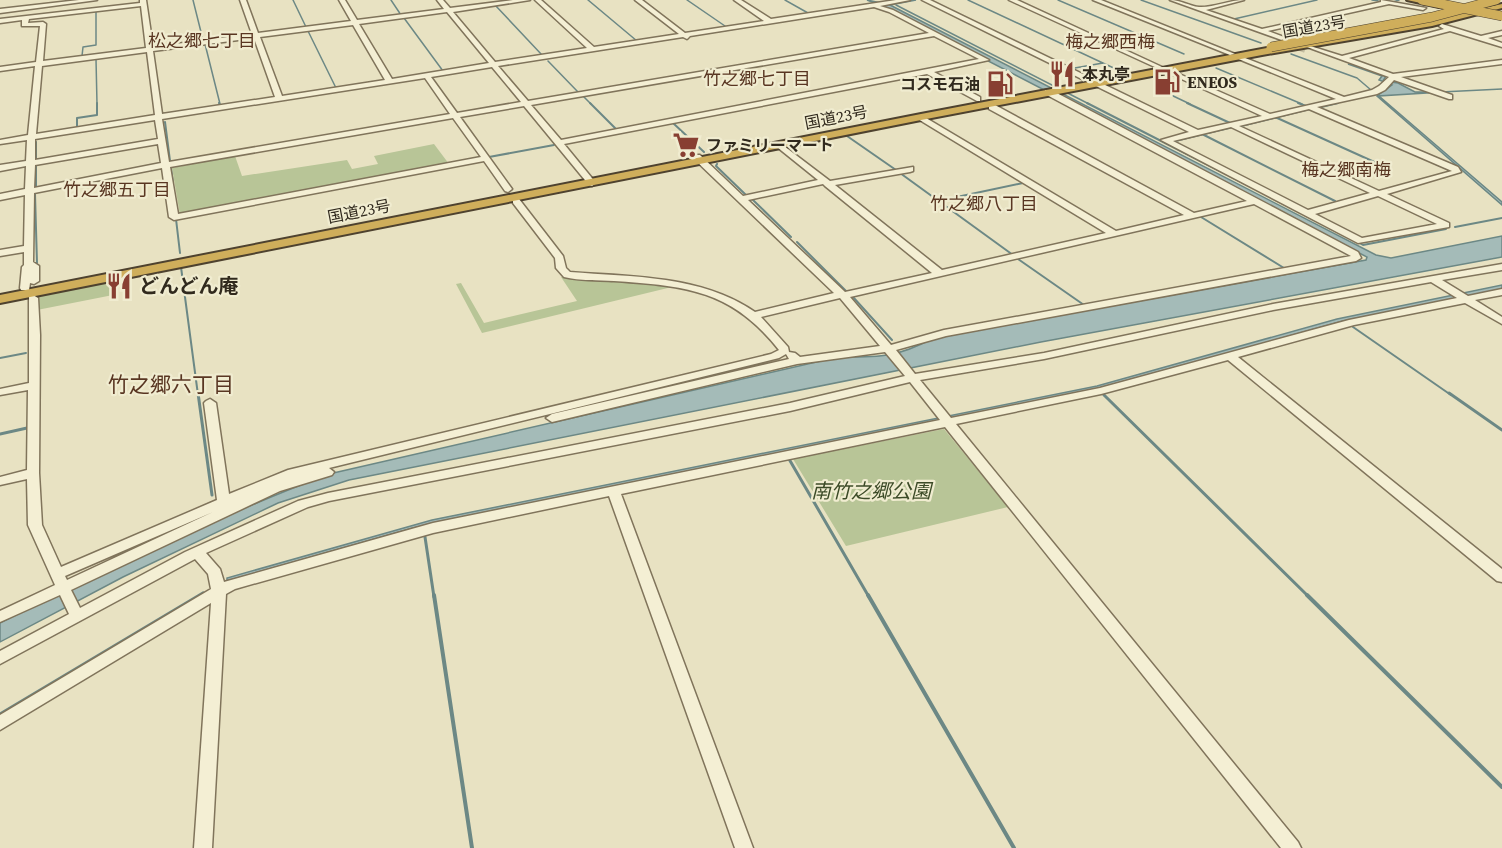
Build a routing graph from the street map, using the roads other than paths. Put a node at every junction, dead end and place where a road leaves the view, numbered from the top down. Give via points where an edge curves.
1 (94, 0) edge
2 (112, 0) edge
3 (243, 0) edge
4 (342, 0) edge
5 (440, 0) edge
6 (527, 0) edge
7 (538, 0) edge
8 (638, 0) edge
9 (736, 0) edge
10 (907, 0) edge
11 (925, 0) edge
12 (1012, 0) edge
13 (1096, 0) edge
14 (1173, 0) edge
15 (1241, 0) edge
16 (1433, 0) edge
17 (1440, 0) edge
18 (1483, 0) edge
19 (1496, 0) edge
20 (1379, 1) edge
21 (144, 2) edge
22 (1389, 2) junction
23 (1420, 2) edge
24 (47, 3) edge
25 (842, 4) dead end
26 (1502, 4) edge
27 (875, 5) junction
28 (1458, 7) junction
29 (29, 8) junction
30 (849, 8) junction
31 (1359, 8) junction
32 (1200, 9) junction
33 (449, 10) junction
34 (1483, 11) junction
35 (0, 12) edge
36 (1502, 15) edge
37 (26, 17) junction
38 (0, 21) edge
39 (769, 21) junction
40 (355, 22) junction
41 (1432, 23) junction
42 (1449, 29) junction
43 (1258, 30) junction
44 (934, 33) junction
45 (1502, 33) edge
46 (256, 35) junction
47 (685, 36) junction
48 (1481, 39) junction
49 (1279, 44) junction
50 (1502, 45) edge
51 (591, 48) junction
52 (1308, 48) junction
53 (150, 49) junction
54 (1235, 55) junction
55 (1346, 60) junction
56 (1502, 62) edge
57 (38, 64) junction
58 (496, 66) junction
59 (0, 69) edge
60 (1163, 69) junction
61 (927, 71) junction
62 (428, 78) junction
63 (389, 80) junction
64 (1390, 81) junction
65 (1093, 82) junction
66 (1053, 90) junction
67 (1443, 94) dead end
68 (279, 98) junction
69 (977, 99) dead end
70 (1344, 99) junction
71 (525, 102) junction
72 (992, 107) dead end
73 (1310, 107) junction
74 (454, 115) junction
75 (1269, 116) junction
76 (921, 117) junction
77 (158, 118) junction
78 (1232, 125) junction
79 (1197, 133) junction
80 (31, 139) junction
81 (161, 141) junction
82 (558, 143) junction
83 (0, 144) edge
84 (780, 145) junction
85 (487, 158) junction
86 (699, 159) junction
87 (30, 162) junction
88 (165, 165) junction
89 (0, 168) edge
90 (910, 170) dead end
91 (590, 180) junction
92 (826, 183) junction
93 (508, 189) dead end
94 (30, 191) junction
95 (1378, 193) junction
96 (0, 197) edge
97 (1272, 198) junction
98 (742, 199) junction
99 (516, 201) dead end
100 (1256, 201) junction
101 (1307, 213) junction
102 (1193, 216) junction
103 (1115, 234) junction
104 (29, 248) junction
105 (0, 253) edge
106 (1502, 267) edge
107 (940, 274) junction
108 (1433, 279) junction
109 (31, 289) junction
110 (1502, 292) edge
111 (0, 293) edge
112 (842, 295) junction
113 (1463, 297) junction
114 (0, 299) edge
115 (754, 315) junction
116 (1502, 321) edge
117 (784, 349) junction
118 (890, 349) junction
119 (1230, 356) junction
120 (797, 361) junction
121 (911, 375) junction
122 (34, 386) junction
123 (0, 392) edge
124 (210, 404) dead end
125 (946, 419) junction
126 (33, 473) junction
127 (0, 481) edge
128 (614, 491) junction
129 (225, 502) junction
130 (197, 552) junction
131 (1502, 576) edge
132 (61, 580) junction
133 (219, 591) junction
134 (73, 609) junction
135 (0, 617) edge
136 (0, 651) edge
137 (0, 658) edge
138 (0, 723) edge
139 (203, 848) edge
140 (744, 848) edge
141 (1292, 848) edge

1 - 24 street
2 - 29 street
3 - 46 street
4 - 40 street
5 - 33 street
6 - 33 street
7 - 51 street
8 - 47 street
9 - 39 street
10 - 27 street
11 - 65 street
12 - 60 street
13 - 54 street
14 - 32 street
15 - 32 street
16 - 36 highway, bridge
17 - 28 highway
18 - 28 highway
19 - 49 highway, 国道23号, bridge via 1432,17
20 - 22 street
20 - 31 street
21 - 37 street
21 - 53 street
22 - 23 street
22 - 31 street
23 - 28 highway
23 - 36 highway, bridge
24 - 29 street
25 - 30 street
26 - 34 highway
26 - 49 highway, 国道23号, bridge via 1412,25
27 - 30 street
27 - 44 street
27 - 47 street
28 - 34 highway
28 - 34 highway
28 - 49 highway
29 - 35 street
29 - 37 street
30 - 39 street
31 - 43 street
32 - 43 street
33 - 40 street
33 - 58 street
34 - 36 highway
34 - 41 highway
37 - 38 street
37 - 57 street via 24,25 43,24
39 - 47 street
40 - 46 street
40 - 63 street
41 - 42 street
41 - 52 highway
42 - 48 street
42 - 55 street
43 - 49 street
44 - 61 street via 986,60
44 - 71 street
45 - 48 street
46 - 53 street
46 - 68 street
47 - 51 street
47 - 58 street
48 - 50 street
49 - 54 highway, 国道23号
49 - 54 highway
51 - 58 street
52 - 54 highway
52 - 55 street
53 - 57 street
53 - 77 street
54 - 60 highway, 国道23号
54 - 70 street
55 - 64 street
56 - 64 street
57 - 59 street
57 - 80 street
58 - 62 street
58 - 63 street
58 - 71 street
60 - 65 highway, 国道23号
60 - 75 street
61 - 69 street
61 - 82 street
62 - 74 street
62 - 77 street
63 - 68 street
64 - 67 street
64 - 70 street via 1374,92
65 - 66 highway, 国道23号
65 - 79 street
66 - 76 highway, 国道23号
66 - 86 highway, 国道23号
66 - 100 street
68 - 77 street
70 - 73 street
71 - 74 street
71 - 82 street
72 - 102 street
73 - 75 street
73 - 95 street via 1457,172
74 - 85 street
74 - 88 street
75 - 78 street
76 - 84 highway, 国道23号
76 - 103 street
77 - 80 street
77 - 81 street
78 - 79 street
78 - 95 street
79 - 97 street via 1165,140
80 - 83 street
80 - 87 street
81 - 87 street
81 - 88 street
82 - 91 street
84 - 86 highway, 国道23号
84 - 92 street
85 - 88 street via 174,217
85 - 93 street
86 - 91 highway, 国道23号
86 - 98 street
87 - 89 street
87 - 94 street
88 - 94 street
90 - 92 street
91 - 109 highway, 国道23号
91 - 114 highway, 国道23号
92 - 98 street
92 - 107 street
94 - 96 street
94 - 104 street
95 - 101 street
95 - 101 street via 1446,225 1361,241
97 - 100 street
97 - 101 street
98 - 112 street
99 - 115 street via 560,258 567,275 688,286 727,299
100 - 102 street
100 - 118 street via 1356,258 944,333
102 - 103 street
103 - 107 street
104 - 105 street
104 - 109 street
106 - 108 street
107 - 112 street
108 - 113 street
108 - 121 street via 1273,307 1044,356
109 - 111 highway, 国道23号
109 - 122 street
110 - 113 street
112 - 115 street
112 - 118 street
113 - 116 street
113 - 119 street
115 - 117 street
117 - 120 street
117 - 129 street via 775,356 288,474
118 - 120 street
118 - 121 street
119 - 125 street via 1101,391
119 - 131 street
120 - 132 street via 322,473 275,488
121 - 125 street
121 - 130 street via 790,407 328,497 303,504
122 - 123 street
122 - 126 street
124 - 129 street
125 - 128 street
125 - 141 street
126 - 127 street
126 - 132 street via 35,525
128 - 133 street via 426,530
128 - 140 street
129 - 132 street
130 - 133 street via 215,573
130 - 134 street
130 - 137 street
132 - 134 street
132 - 135 street
133 - 138 street
133 - 139 street
134 - 136 street

